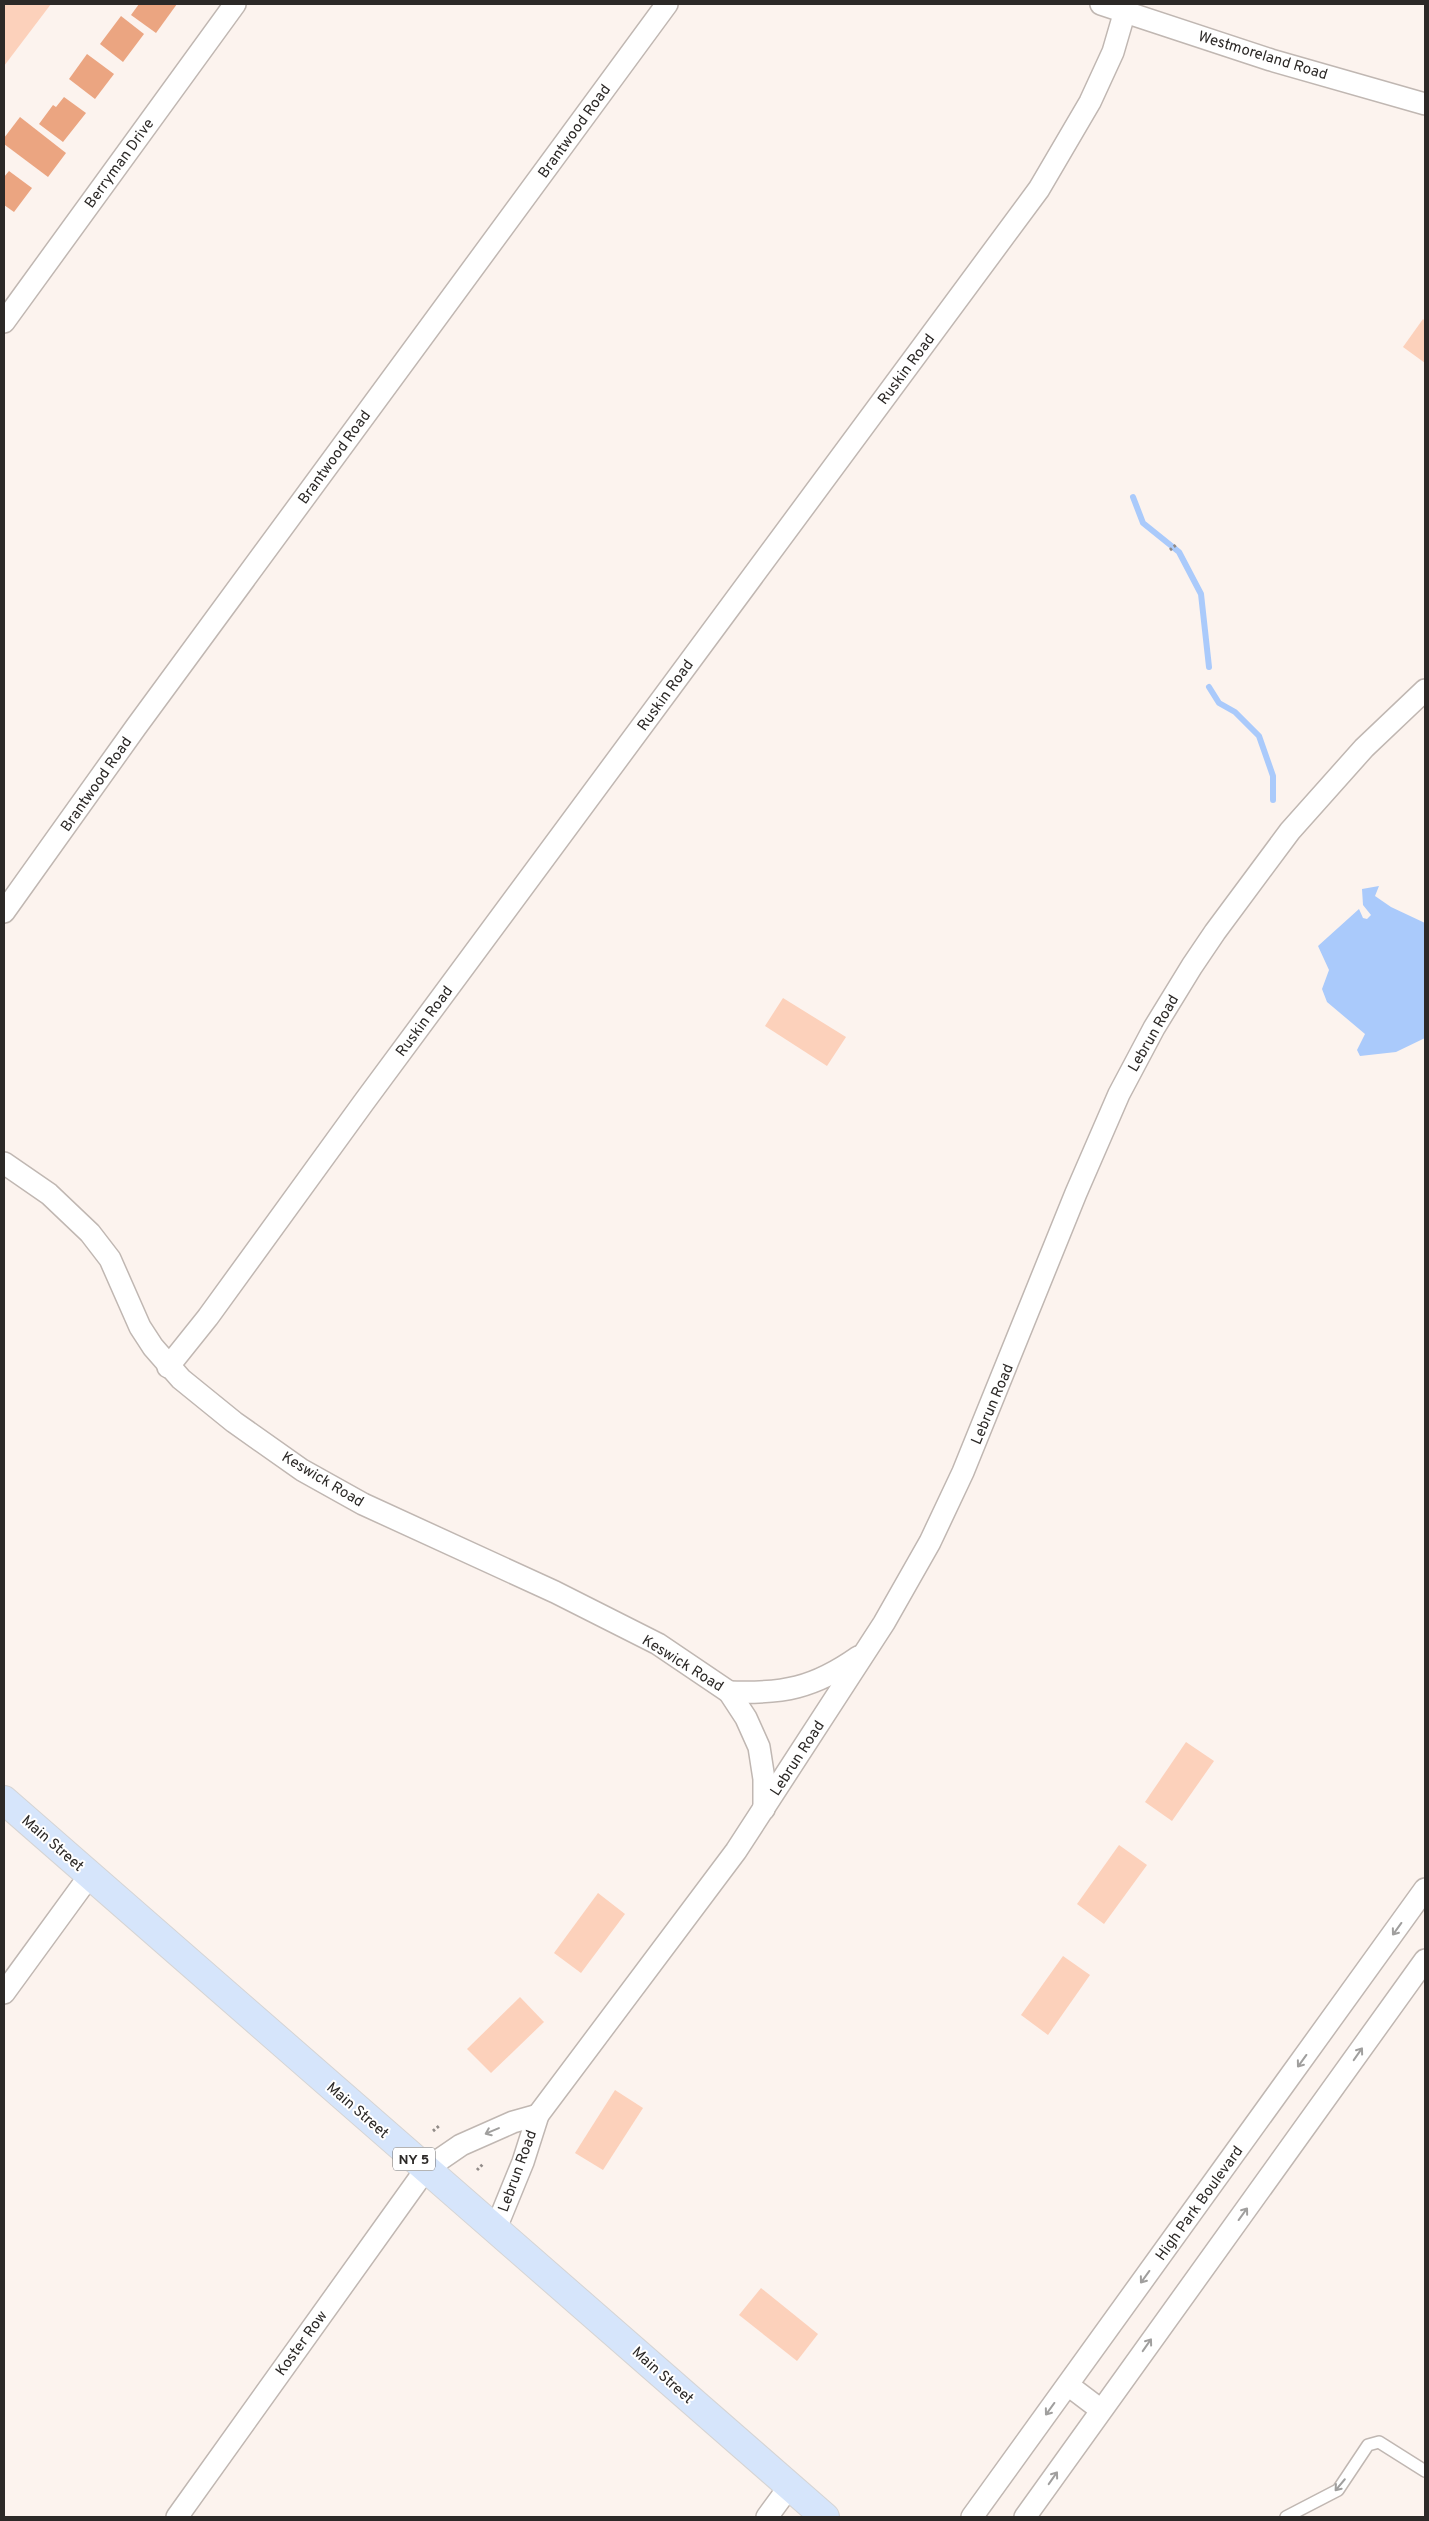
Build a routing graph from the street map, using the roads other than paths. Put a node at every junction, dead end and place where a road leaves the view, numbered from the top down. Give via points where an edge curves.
1 (235, 4) edge
2 (667, 4) edge
3 (1101, 4) edge
4 (1126, 7) edge
5 (1425, 104) edge
6 (4, 322) edge
7 (1425, 690) edge
8 (4, 912) edge
9 (4, 1162) edge
10 (168, 1366) junction
11 (866, 1651) junction
12 (729, 1692) junction
13 (4, 1800) edge
14 (764, 1810) junction
15 (90, 1875) junction
16 (1425, 1889) edge
17 (1425, 1960) edge
18 (4, 1993) edge
19 (538, 2115) junction
20 (426, 2170) junction
21 (496, 2228) junction
22 (1068, 2385) junction
23 (1101, 2410) junction
24 (1425, 2472) edge
25 (789, 2487) junction
26 (177, 2517) edge
27 (767, 2517) edge
28 (825, 2517) edge
29 (972, 2517) edge
30 (1025, 2517) edge
31 (1286, 2517) edge

1 - 6 street, Berryman Drive
2 - 8 street, Brantwood Road
3 - 4 street, Westmoreland Road
4 - 5 street, Westmoreland Road via 1271,60
4 - 10 street, Ruskin Road via 1113,52 1090,102 1039,189 208,1317
7 - 11 street, Lebrun Road via 1364,748 1277,847 1215,932 1154,1028 1122,1088 1076,1193 963,1472 930,1542
9 - 10 street, Keswick Road via 49,1194 90,1232 110,1259 140,1327
10 - 12 street, Keswick Road via 234,1422 302,1470 363,1504 555,1592 658,1644
11 - 12 street, Keswick Road via 836,1672 802,1687 766,1693
11 - 14 street, Lebrun Road
12 - 14 street, Keswick Road via 746,1718 758,1748 764,1779
13 - 15 main road, Main Street / NY 5
14 - 19 street, Lebrun Road
15 - 18 street
15 - 20 main road, Main Street / NY 5
16 -> 22 street, High Park Boulevard
23 -> 17 street
19 -> 20 street, Lebrun Road via 461,2144
19 - 21 street, Lebrun Road
20 - 21 main road, Main Street / NY 5
20 - 26 street, Koster Row
21 - 25 main road, Main Street / NY 5
22 - 23 street
22 -> 29 street, High Park Boulevard
30 -> 23 street
24 -> 31 lane via 1379,2442 1368,2446 1338,2490
25 - 27 street
25 - 28 main road, Main Street / NY 5

